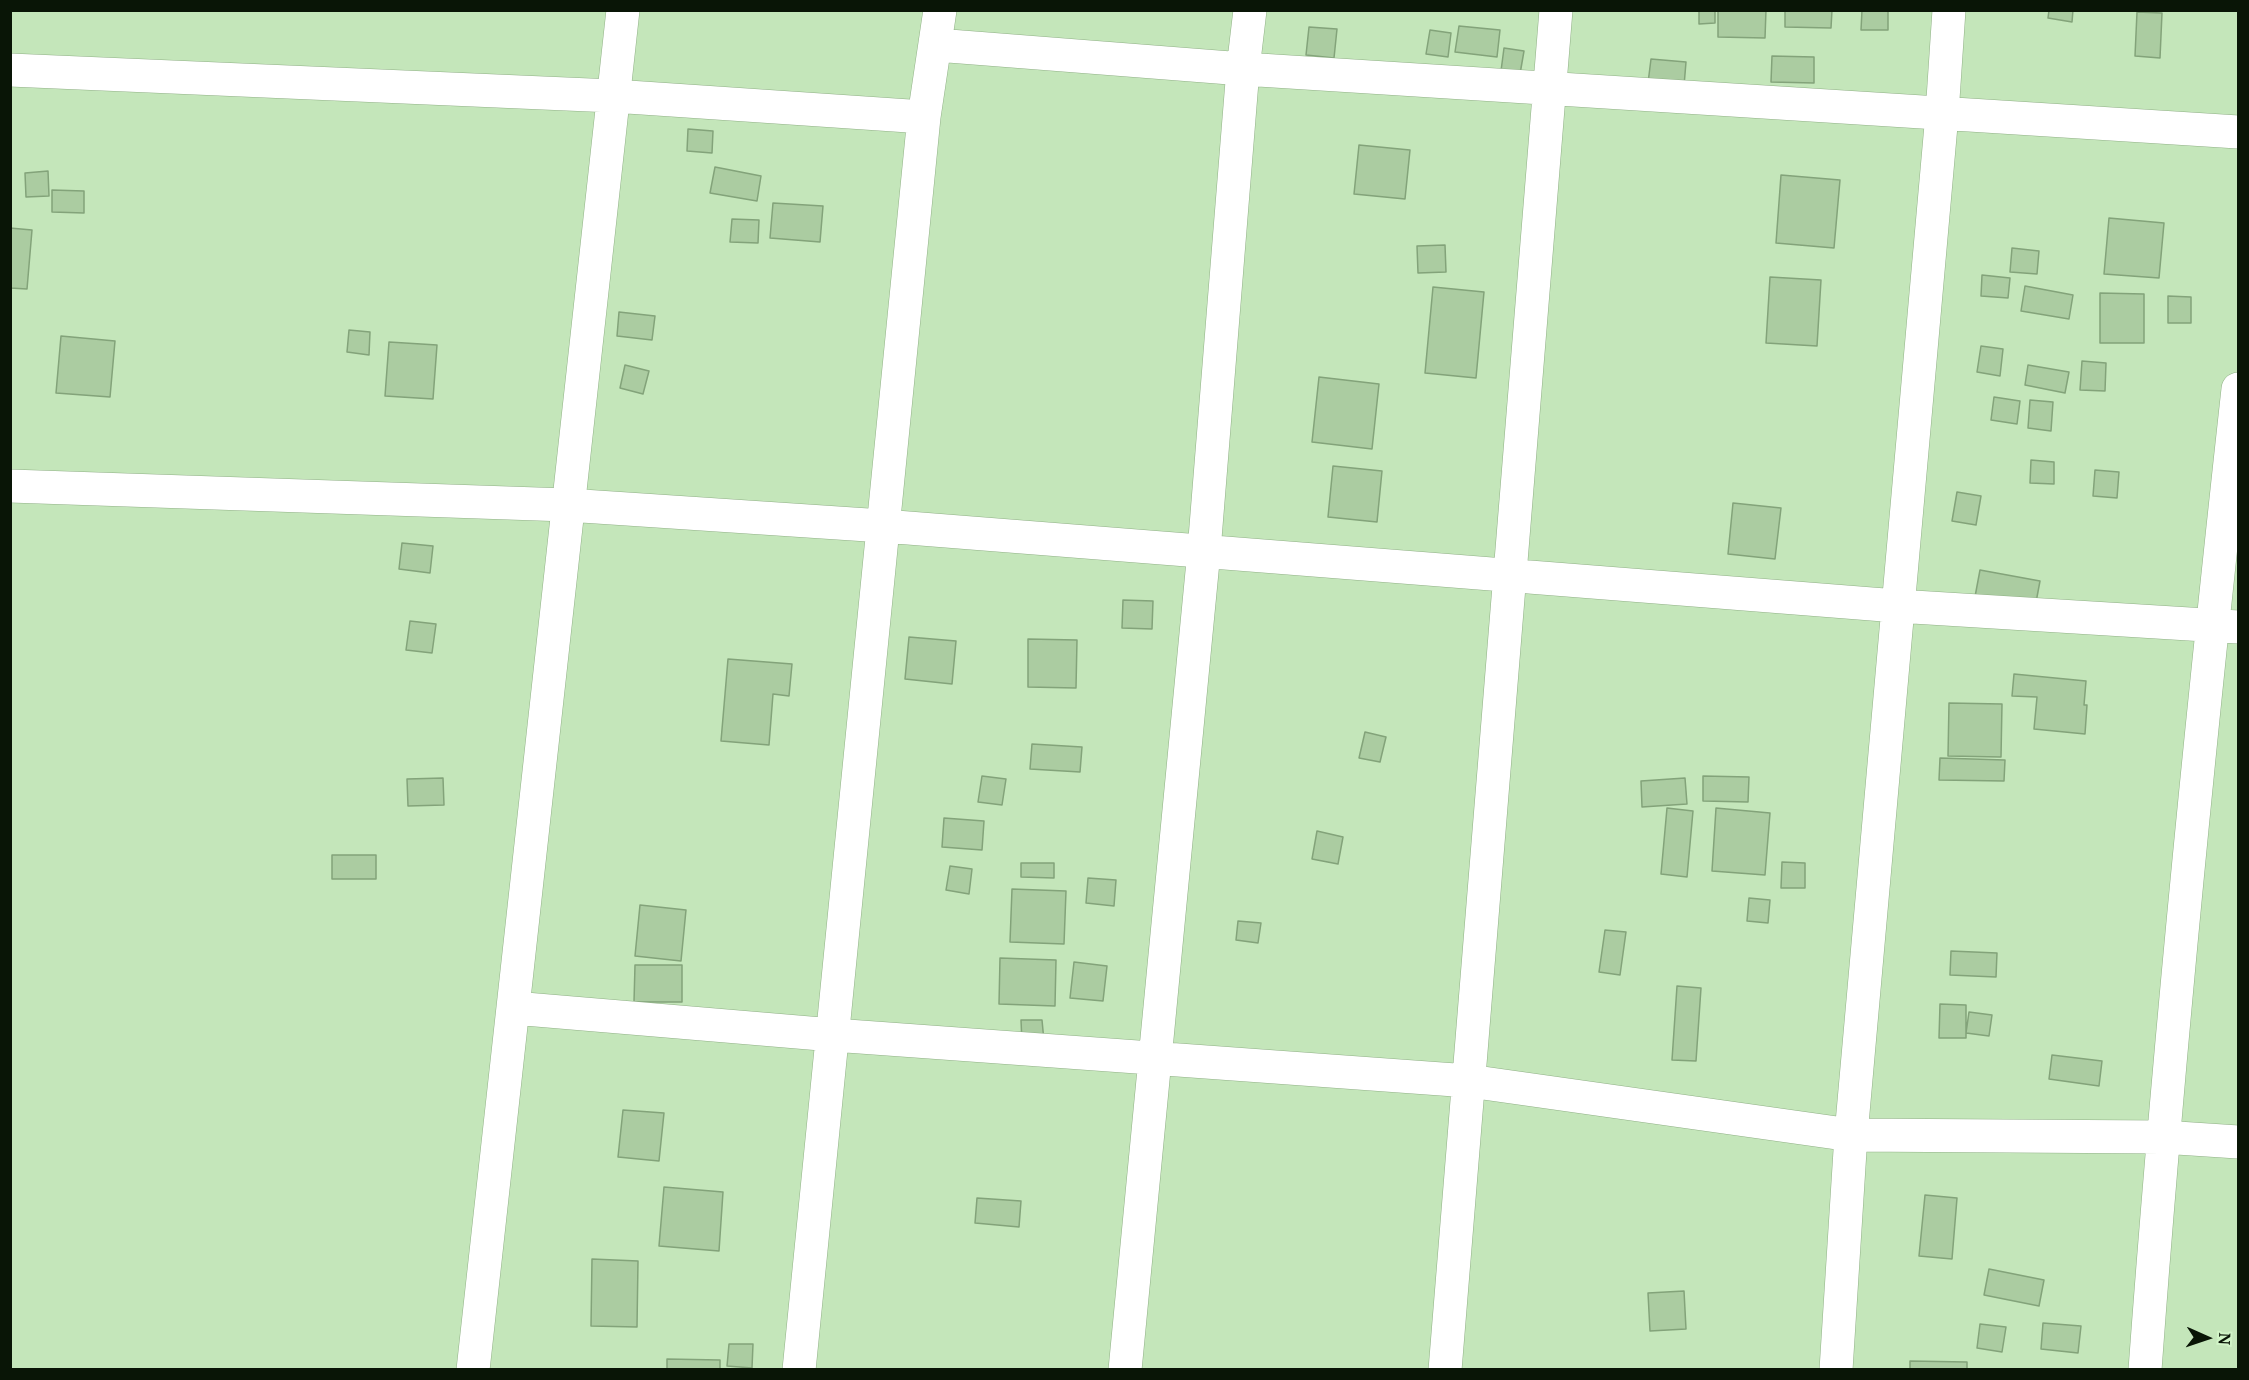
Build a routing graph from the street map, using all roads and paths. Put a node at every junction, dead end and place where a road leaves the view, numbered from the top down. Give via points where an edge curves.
1 (623, 10) edge
2 (940, 10) edge
3 (1250, 10) edge
4 (1556, 10) edge
5 (1949, 10) edge
6 (936, 45) junction
7 (1243, 69) junction
8 (10, 70) edge
9 (1549, 90) junction
10 (613, 96) junction
11 (1942, 114) junction
12 (924, 117) junction
13 (2238, 132) edge
14 (2238, 389) edge
15 (10, 486) edge
16 (567, 505) junction
17 (883, 526) junction
18 (1204, 552) junction
19 (1510, 576) junction
20 (1897, 606) junction
21 (2225, 626) edge
22 (513, 1008) junction
23 (833, 1035) junction
24 (1155, 1058) junction
25 (1469, 1081) junction
26 (1851, 1136) junction
27 (2162, 1137) junction
28 (2238, 1142) edge
29 (472, 1370) edge
30 (799, 1370) edge
31 (1125, 1370) edge
32 (1445, 1370) edge
33 (1836, 1370) edge
34 (2145, 1370) edge

1 - 10 street
2 - 6 street
3 - 7 street
4 - 9 street
5 - 11 street
6 - 7 street
6 - 12 street
7 - 9 street
7 - 18 street
8 - 10 street
9 - 11 street
9 - 19 street
10 - 12 street
10 - 16 street
11 - 13 street
11 - 20 street
12 - 17 street
14 - 21 street
15 - 16 street
16 - 17 street
16 - 22 street
17 - 18 street
17 - 23 street
18 - 19 street
18 - 24 street
19 - 20 street
19 - 25 street
20 - 21 street
20 - 26 street
21 - 27 street
22 - 23 street
22 - 29 street
23 - 24 street
23 - 30 street
24 - 25 street
24 - 31 street
25 - 26 street
25 - 32 street
26 - 27 street
26 - 33 street
27 - 28 street
27 - 34 street

